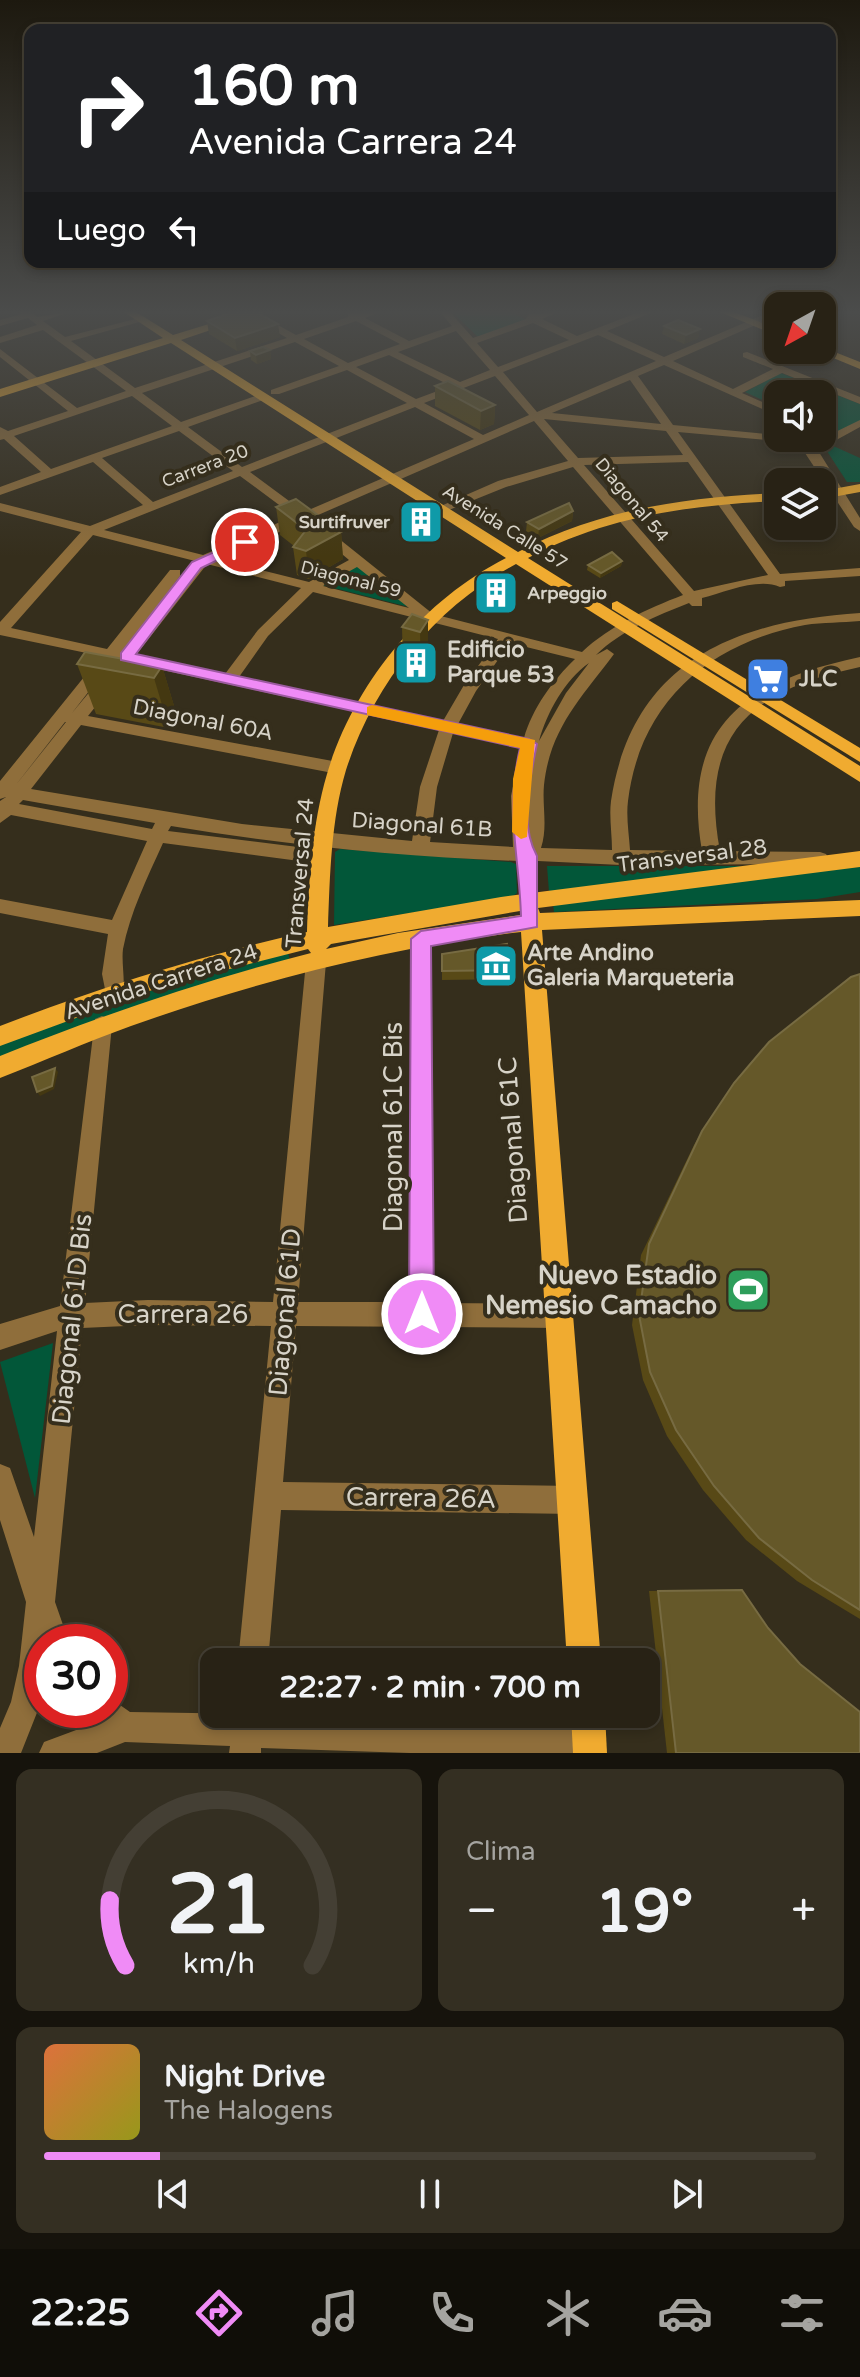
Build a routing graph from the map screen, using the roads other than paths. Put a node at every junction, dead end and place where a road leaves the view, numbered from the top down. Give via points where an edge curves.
1 (53, 394) edge
2 (129, 394) edge
3 (136, 394) edge
4 (258, 394) edge
5 (277, 394) edge
6 (398, 394) edge
7 (439, 394) edge
8 (516, 394) edge
9 (585, 394) edge
10 (645, 394) edge
11 (735, 394) edge
12 (262, 397) junction
13 (415, 403) junction
14 (764, 407) edge
15 (76, 412) junction
16 (535, 415) junction
17 (860, 423) edge
18 (180, 426) junction
19 (670, 429) junction
20 (2, 434) edge
21 (333, 435) junction
22 (836, 436) edge
23 (764, 437) edge
24 (480, 438) junction
25 (811, 452) edge
26 (94, 457) junction
27 (691, 458) junction
28 (576, 462) junction
29 (241, 471) junction
30 (49, 473) junction
31 (395, 474) junction
32 (0, 491) edge
33 (849, 491) edge
34 (764, 498) edge
35 (720, 500) junction
36 (0, 504) edge
37 (151, 506) junction
38 (446, 506) junction
39 (300, 514) junction
40 (621, 516) junction
41 (860, 527) edge
42 (89, 531) junction
43 (522, 554) junction
44 (197, 558) junction
45 (358, 561) junction
46 (860, 574) edge
47 (777, 579) junction
48 (310, 587) junction
49 (694, 600) junction
50 (860, 617) edge
51 (431, 618) junction
52 (637, 626) junction
53 (0, 630) edge
54 (507, 637) junction
55 (118, 655) junction
56 (592, 659) junction
57 (860, 662) edge
58 (698, 664) junction
59 (229, 679) junction
60 (757, 701) junction
61 (363, 708) junction
62 (69, 718) junction
63 (446, 726) junction
64 (537, 746) junction
65 (860, 756) edge
66 (338, 768) junction
67 (860, 775) edge
68 (4, 800) edge
69 (161, 829) junction
70 (323, 849) junction
71 (420, 850) junction
72 (528, 856) junction
73 (621, 858) junction
74 (712, 858) junction
75 (852, 859) edge
76 (0, 906) edge
77 (860, 908) edge
78 (530, 911) junction
79 (120, 929) junction
80 (317, 936) junction
81 (421, 939) junction
82 (316, 962) junction
83 (114, 993) junction
84 (102, 1025) junction
85 (0, 1036) edge
86 (0, 1067) edge
87 (284, 1311) junction
88 (422, 1314) junction
89 (560, 1316) junction
90 (72, 1317) junction
91 (0, 1337) edge
92 (0, 1478) edge
93 (268, 1496) junction
94 (574, 1500) junction
95 (41, 1612) junction
96 (46, 1624) edge
97 (254, 1648) edge
98 (583, 1648) edge
99 (128, 1720) edge
100 (105, 1728) edge
101 (247, 1733) edge
102 (589, 1737) edge
103 (5, 1753) edge
104 (55, 1753) edge

1 - 15 street
2 - 15 street
3 - 18 street
4 - 12 main road, Avenida Calle 57
5 - 21 main road, Avenida Calle 57
6 - 13 street
7 - 13 street, Carrera 20
8 - 16 street, Diagonal 54
9 - 16 street
10 - 19 street
11 - 14 street
12 - 18 street
12 - 21 main road, Avenida Calle 57
13 - 21 street, Carrera 20
13 - 24 street
15 - 20 street
16 - 19 street
16 - 24 street
16 - 28 street, Diagonal 54
17 - 22 street
18 - 26 street
18 - 29 street
19 - 23 street
19 - 27 street
20 - 30 street
21 - 29 street, Carrera 20
21 - 31 main road, Avenida Calle 57
24 - 31 street
25 - 33 street
26 - 30 street
26 - 37 street
27 - 28 street
27 - 35 street
28 - 38 street
28 - 40 street, Diagonal 54
29 - 37 street, Carrera 20
29 - 39 street
30 - 32 street
31 - 38 main road, Avenida Calle 57
31 - 39 street
32 - 36 street
33 - 41 street
34 - 35 main road, Transversal 24
35 - 40 main road, Transversal 24
35 - 47 street
36 - 42 street, Diagonal 59
37 - 42 street, Carrera 20
38 - 43 main road, Avenida Calle 57
39 - 44 street
39 - 45 street
40 - 43 main road, Transversal 24
40 - 49 street, Diagonal 54
42 - 44 street, Diagonal 59
42 - 53 street
43 - 51 main road, Transversal 24 via 471,584
43 - 52 main road, Avenida Calle 57
44 - 48 street, Diagonal 59
44 - 55 street
45 - 48 street
45 - 51 street
46 - 47 street
47 - 49 street
48 - 51 street, Diagonal 59
48 - 59 street via 263,633
49 - 52 street
50 - 58 street via 786,625 729,645
51 - 54 street, Diagonal 59
51 - 61 main road, Transversal 24 via 394,659
52 - 56 street
52 - 58 main road, Avenida Calle 57
53 - 55 street
54 - 56 street, Diagonal 59
54 - 63 street via 467,688
55 - 59 street
55 - 62 street
56 - 64 street
57 - 60 street via 793,678
58 - 60 main road, Avenida Calle 57
58 - 73 street via 652,707 625,759 617,812
59 - 61 street
60 - 65 main road, Avenida Calle 57
60 - 67 main road, Avenida Calle 57
60 - 74 street via 732,722 707,768 702,796
61 - 63 street
61 - 66 main road, Transversal 24
62 - 66 street, Diagonal 60A
62 - 68 street
63 - 64 street
63 - 71 street via 428,782
64 - 72 street via 535,846
66 - 70 main road, Transversal 24
68 - 69 street, Diagonal 61B
69 - 70 street, Diagonal 61B
69 - 79 street
70 - 71 street, Diagonal 61B
70 - 80 main road, Transversal 24
71 - 72 street, Diagonal 61B
72 - 73 street, Diagonal 61B
72 - 78 street
73 - 74 street, Diagonal 61B
74 - 75 street, Diagonal 61B
75 - 78 main road, Transversal 28
76 - 79 street
77 - 78 main road
78 - 80 main road, Avenida Carrera 24
78 - 81 main road, Avenida Carrera 24
78 - 89 main road, Diagonal 61C
79 - 83 street via 113,956
80 - 82 main road, Transversal 24
80 - 83 main road, Avenida Carrera 24
81 - 82 main road, Avenida Carrera 24
81 - 88 street, Diagonal 61C Bis
82 - 84 main road, Avenida Carrera 24
82 - 87 street, Diagonal 61D
83 - 85 main road, Avenida Carrera 24
84 - 86 main road, Avenida Carrera 24
84 - 90 street, Diagonal 61D Bis
87 - 88 street, Carrera 26
87 - 90 street, Carrera 26
87 - 93 street, Diagonal 61D
88 - 89 street, Carrera 26
89 - 94 main road, Diagonal 61C
90 - 91 street, Carrera 26
90 - 95 street, Diagonal 61D Bis
92 - 95 street
93 - 94 street, Carrera 26A
93 - 97 street, Diagonal 61D
94 - 98 main road, Diagonal 61C
95 - 96 street
95 - 103 street, Diagonal 61D Bis via 26,1703
99 - 101 street
100 - 104 street
101 - 102 street

